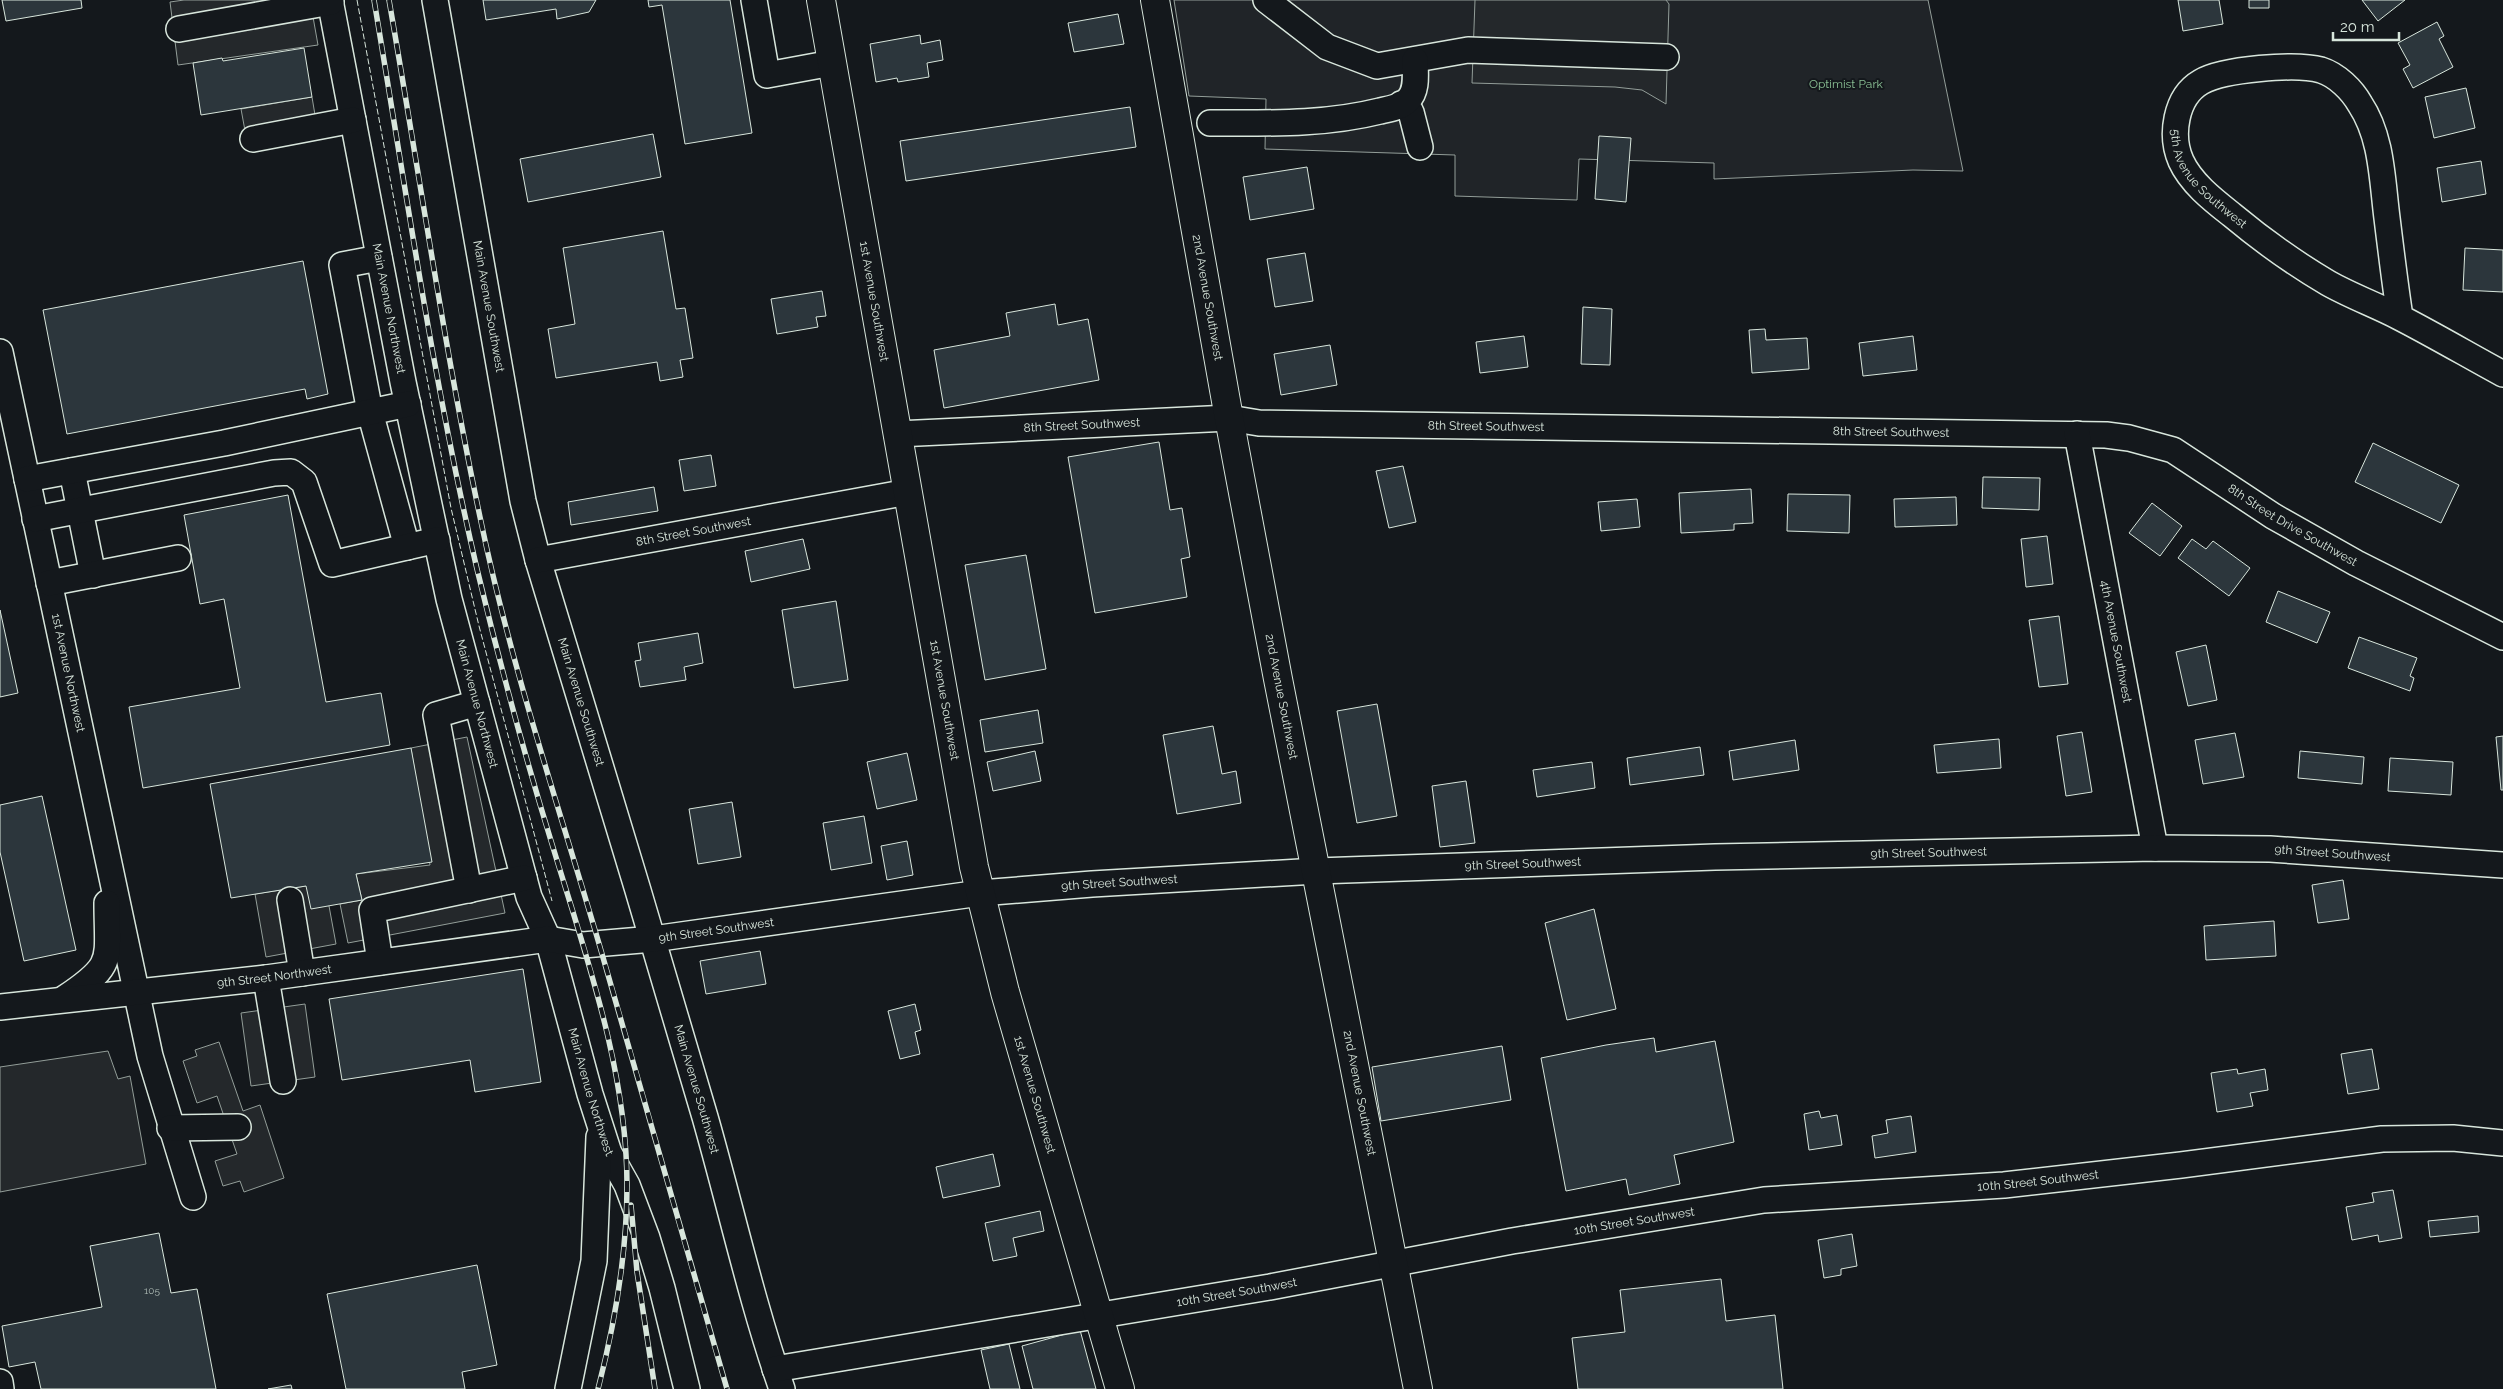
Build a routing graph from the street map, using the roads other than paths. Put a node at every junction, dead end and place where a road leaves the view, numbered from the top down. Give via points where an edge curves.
1 (435, 0) edge
2 (821, 0) edge
3 (1155, 0) edge
4 (1266, 0) edge
5 (330, 1) edge
6 (760, 1) edge
7 (179, 29) dead end
8 (1666, 58) dead end
9 (1414, 60) junction
10 (832, 63) junction
11 (1401, 104) junction
12 (353, 120) junction
13 (1210, 123) dead end
14 (253, 139) dead end
15 (1420, 147) dead end
16 (379, 258) junction
17 (2400, 317) junction
18 (0, 352) edge
19 (2503, 374) edge
20 (4, 389) edge
21 (408, 404) junction
22 (370, 412) junction
23 (1228, 418) junction
24 (266, 434) junction
25 (897, 434) junction
26 (2077, 434) junction
27 (72, 471) junction
28 (274, 473) junction
29 (27, 479) junction
30 (908, 492) junction
31 (80, 510) junction
32 (35, 519) junction
33 (437, 540) junction
34 (407, 547) junction
35 (178, 558) dead end
36 (538, 560) junction
37 (93, 574) junction
38 (49, 583) junction
39 (2503, 637) edge
40 (477, 702) junction
41 (2155, 848) junction
42 (107, 853) junction
43 (2503, 865) edge
44 (1317, 871) junction
45 (524, 878) junction
46 (469, 890) junction
47 (980, 893) junction
48 (290, 900) dead end
49 (548, 939) junction
50 (653, 939) junction
51 (380, 962) junction
52 (302, 973) junction
53 (266, 978) junction
54 (137, 992) junction
55 (62, 1000) junction
56 (0, 1007) edge
57 (283, 1081) dead end
58 (600, 1124) junction
59 (238, 1127) dead end
60 (170, 1128) junction
61 (2503, 1143) edge
62 (192, 1198) dead end
63 (1392, 1264) junction
64 (1098, 1315) junction
65 (778, 1379) edge
66 (0, 1382) edge
67 (1, 1389) edge
68 (568, 1389) edge
69 (688, 1389) edge
70 (1120, 1389) edge
71 (1418, 1389) edge

1 - 36 street, Main Avenue Southwest via 523,501
2 - 10 main road, 1st Avenue Southwest
3 - 23 main road, 2nd Avenue Southwest
4 - 9 street via 1327,47 1349,57 1377,66
5 - 7 street
5 - 12 street, Main Avenue Northwest
6 - 10 street via 767,75
8 - 9 street via 1468,50
9 - 11 street via 1415,86 1408,100
10 - 25 main road, 1st Avenue Southwest
11 - 13 street via 1353,118 1310,123
11 - 15 street via 1411,112
12 - 14 street
12 - 16 street, Main Avenue Northwest
16 - 21 street, Main Avenue Northwest
16 - 22 street via 342,265
17 - 17 street, 5th Avenue Southwest via 2330,284 2270,246 2195,181 2182,162 2175,128 2186,97 2200,82 2217,76 2296,66 2323,71 2346,85 2372,124 2376,140
17 - 19 street, 5th Avenue Southwest
18 - 20 street, 1st Avenue Northwest
20 - 29 street, 1st Avenue Northwest
21 - 22 street
21 - 33 street, Main Avenue Northwest
22 - 24 street
22 - 34 street
23 - 25 street, 8th Street Southwest
23 - 26 street, 8th Street Southwest via 1269,424
23 - 44 main road, 2nd Avenue Southwest
24 - 27 street
24 - 28 street
25 - 30 main road, 1st Avenue Southwest
26 - 39 street, 8th Street Drive Southwest via 2129,438 2173,450 2356,563
26 - 41 street, 4th Avenue Southwest
27 - 29 street
27 - 31 street
28 - 31 street
28 - 34 street via 292,472 304,482 332,564
29 - 32 street, 1st Avenue Northwest
30 - 36 street, 8th Street Southwest
30 - 47 main road, 1st Avenue Southwest
31 - 32 street
31 - 37 street
32 - 38 street, 1st Avenue Northwest
33 - 34 street
33 - 40 street, Main Avenue Northwest
35 - 37 street
36 - 50 street, Main Avenue Southwest
37 - 38 street
38 - 42 street, 1st Avenue Northwest
40 - 45 street, Main Avenue Northwest
40 - 46 street via 436,714
41 - 43 street, 9th Street Southwest via 2270,849
41 - 44 street, 9th Street Southwest via 1715,857
42 - 54 street, 1st Avenue Northwest
42 - 55 street via 106,962 88,982
44 - 47 street, 9th Street Southwest
44 - 63 main road, 2nd Avenue Southwest
45 - 46 street
45 - 49 street, Main Avenue Northwest via 529,898
46 - 51 street via 372,910
47 - 50 street, 9th Street Southwest
47 - 64 main road, 1st Avenue Southwest
48 - 52 street
49 - 50 street, 9th Street Southwest via 583,945
49 - 51 street, 9th Street Northwest
49 - 58 street, Main Avenue Northwest
50 - 65 street, Main Avenue Southwest
51 - 52 street, 9th Street Northwest
52 - 53 street, 9th Street Northwest
53 - 54 street, 9th Street Northwest
53 - 57 street
54 - 55 street, 9th Street Northwest
54 - 60 street, 1st Avenue Northwest
55 - 56 street, 9th Street Northwest
58 - 68 street via 594,1261
58 - 69 street, Main Avenue Northwest via 609,1153 627,1185 647,1238
59 - 60 street
60 - 62 street, 1st Avenue Northwest
61 - 63 street, 10th Street Southwest via 2444,1137 2382,1139 2004,1185 1764,1200 1532,1237
63 - 64 street, 10th Street Southwest via 1270,1288
63 - 71 main road, 2nd Avenue Southwest
64 - 65 street, 10th Street Southwest
64 - 70 main road, 1st Avenue Southwest
66 - 67 street

